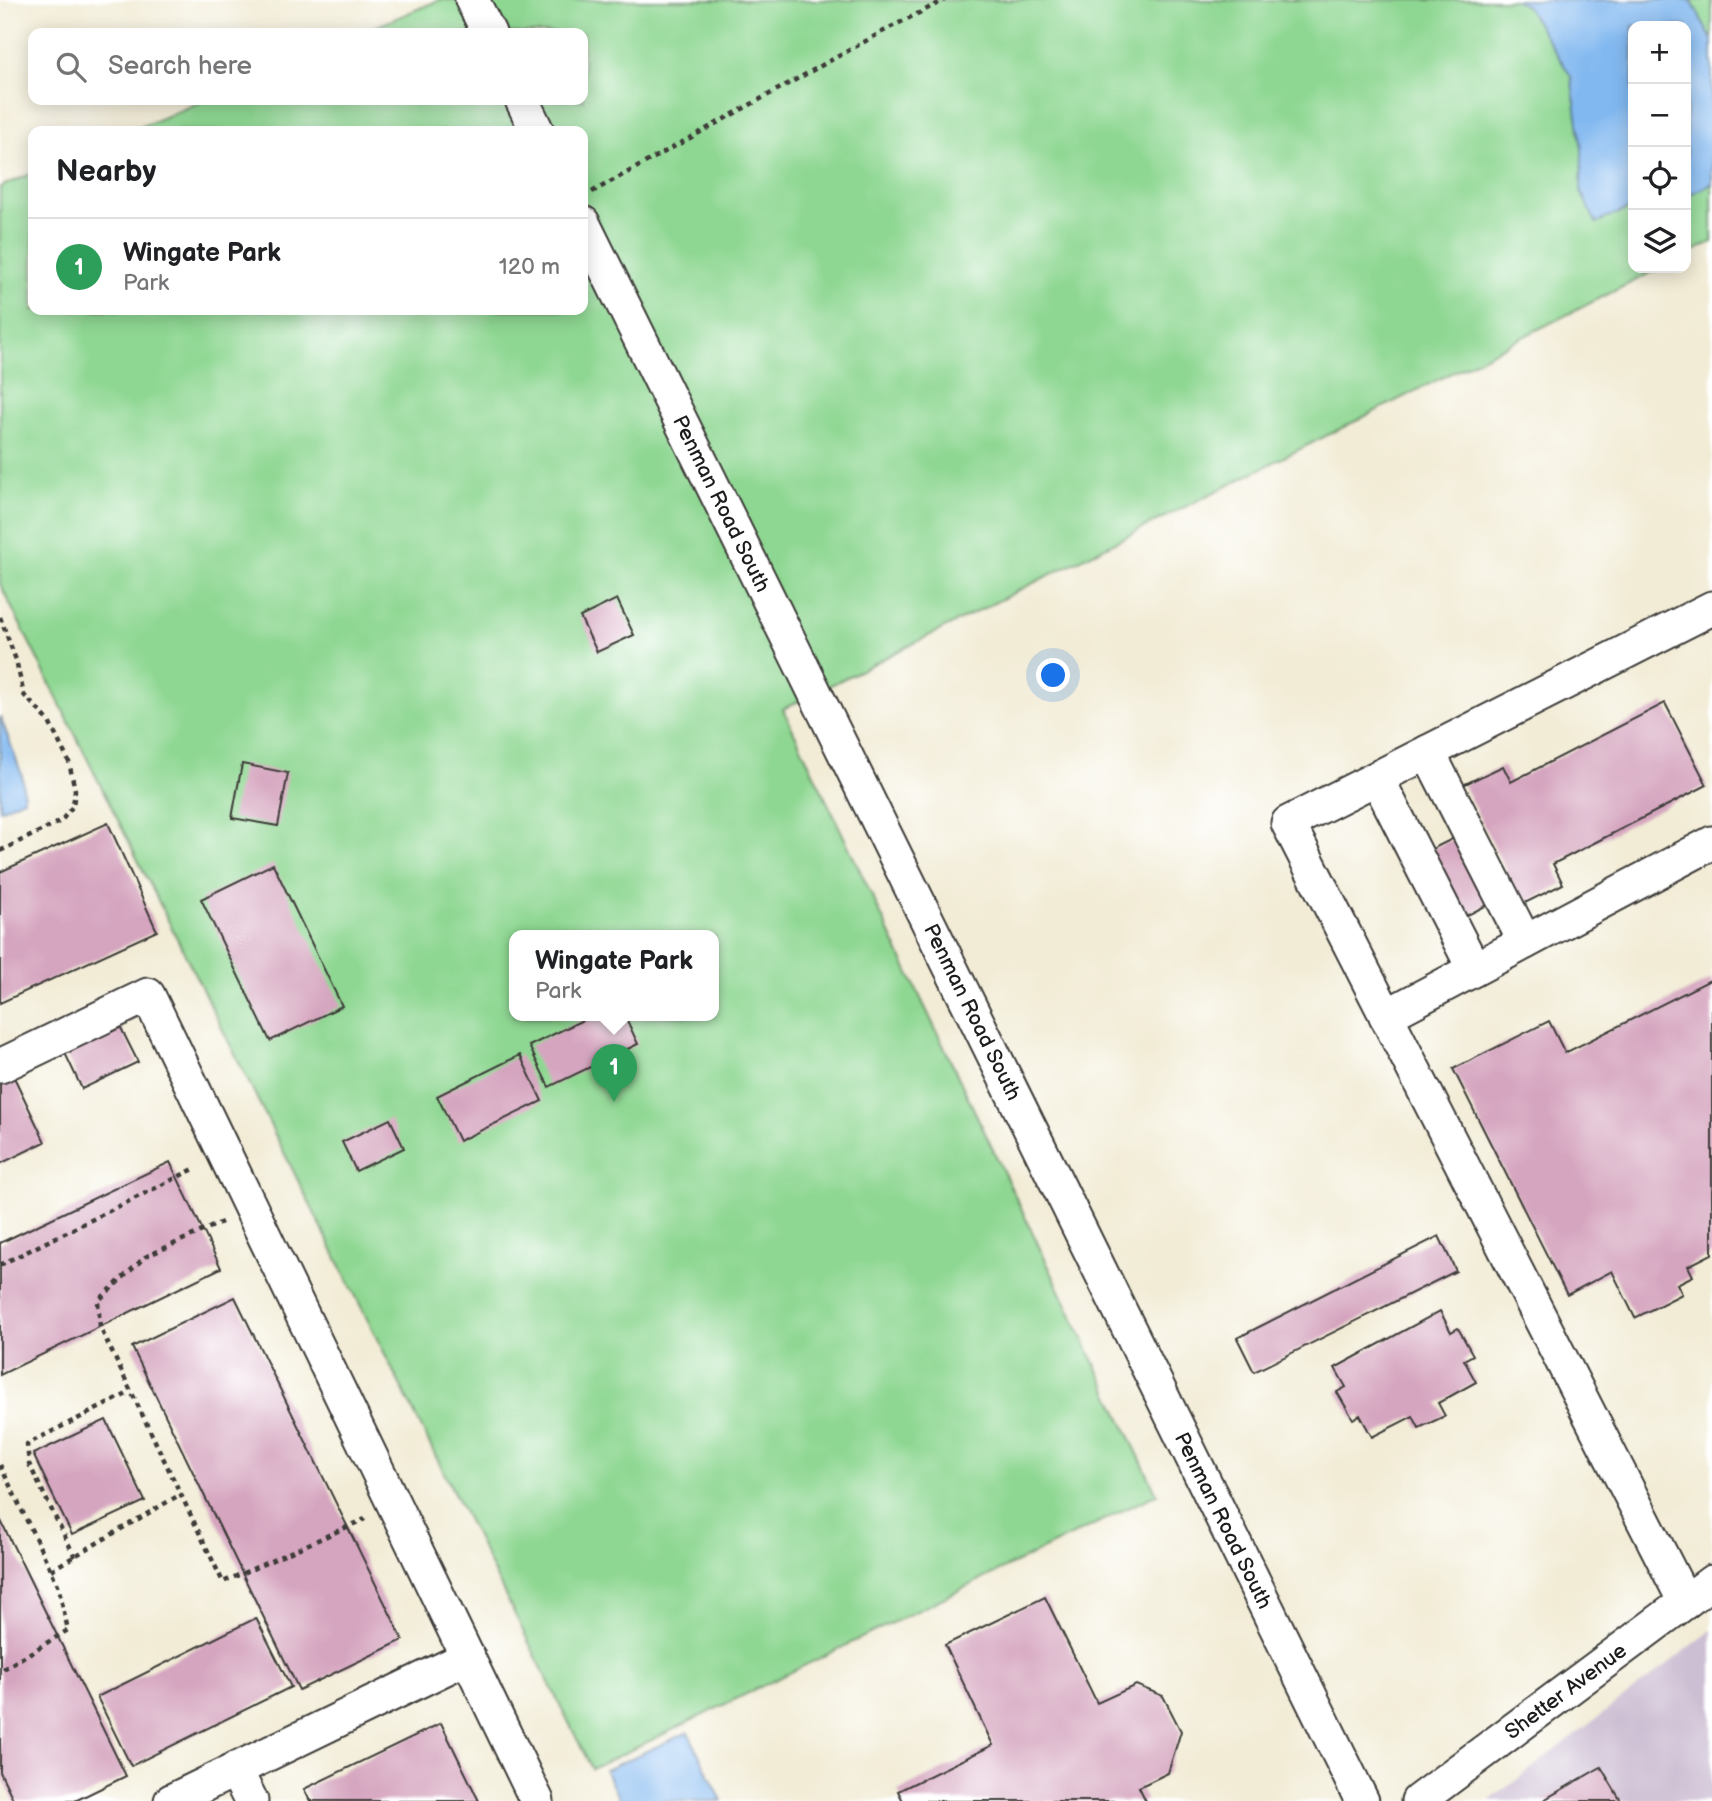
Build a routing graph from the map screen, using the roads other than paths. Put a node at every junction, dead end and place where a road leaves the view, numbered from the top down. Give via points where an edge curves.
1 (472, 0) edge
2 (486, 28) edge
3 (524, 105) edge
4 (535, 126) edge
5 (588, 233) edge
6 (1712, 608) edge
7 (1428, 752) junction
8 (1377, 778) junction
9 (1712, 844) edge
10 (1525, 942) junction
11 (1474, 969) junction
12 (1386, 1016) junction
13 (0, 1066) edge
14 (1712, 1581) edge
15 (1685, 1602) junction
16 (468, 1657) junction
17 (235, 1769) junction
18 (171, 1801) edge
19 (251, 1801) edge
20 (537, 1801) edge
21 (1362, 1801) edge
22 (1418, 1801) edge

1 - 2 street
3 - 4 street
5 - 21 street, Penman Road South
6 - 7 street
7 - 8 street
7 - 10 street
8 - 11 street
8 - 12 street via 1288,823
9 - 10 street
10 - 11 street
11 - 12 street
12 - 15 street
13 - 16 street via 148,995
14 - 15 street, Shetter Avenue
15 - 22 street, Shetter Avenue
16 - 17 street
16 - 20 street
17 - 18 street
17 - 19 street

